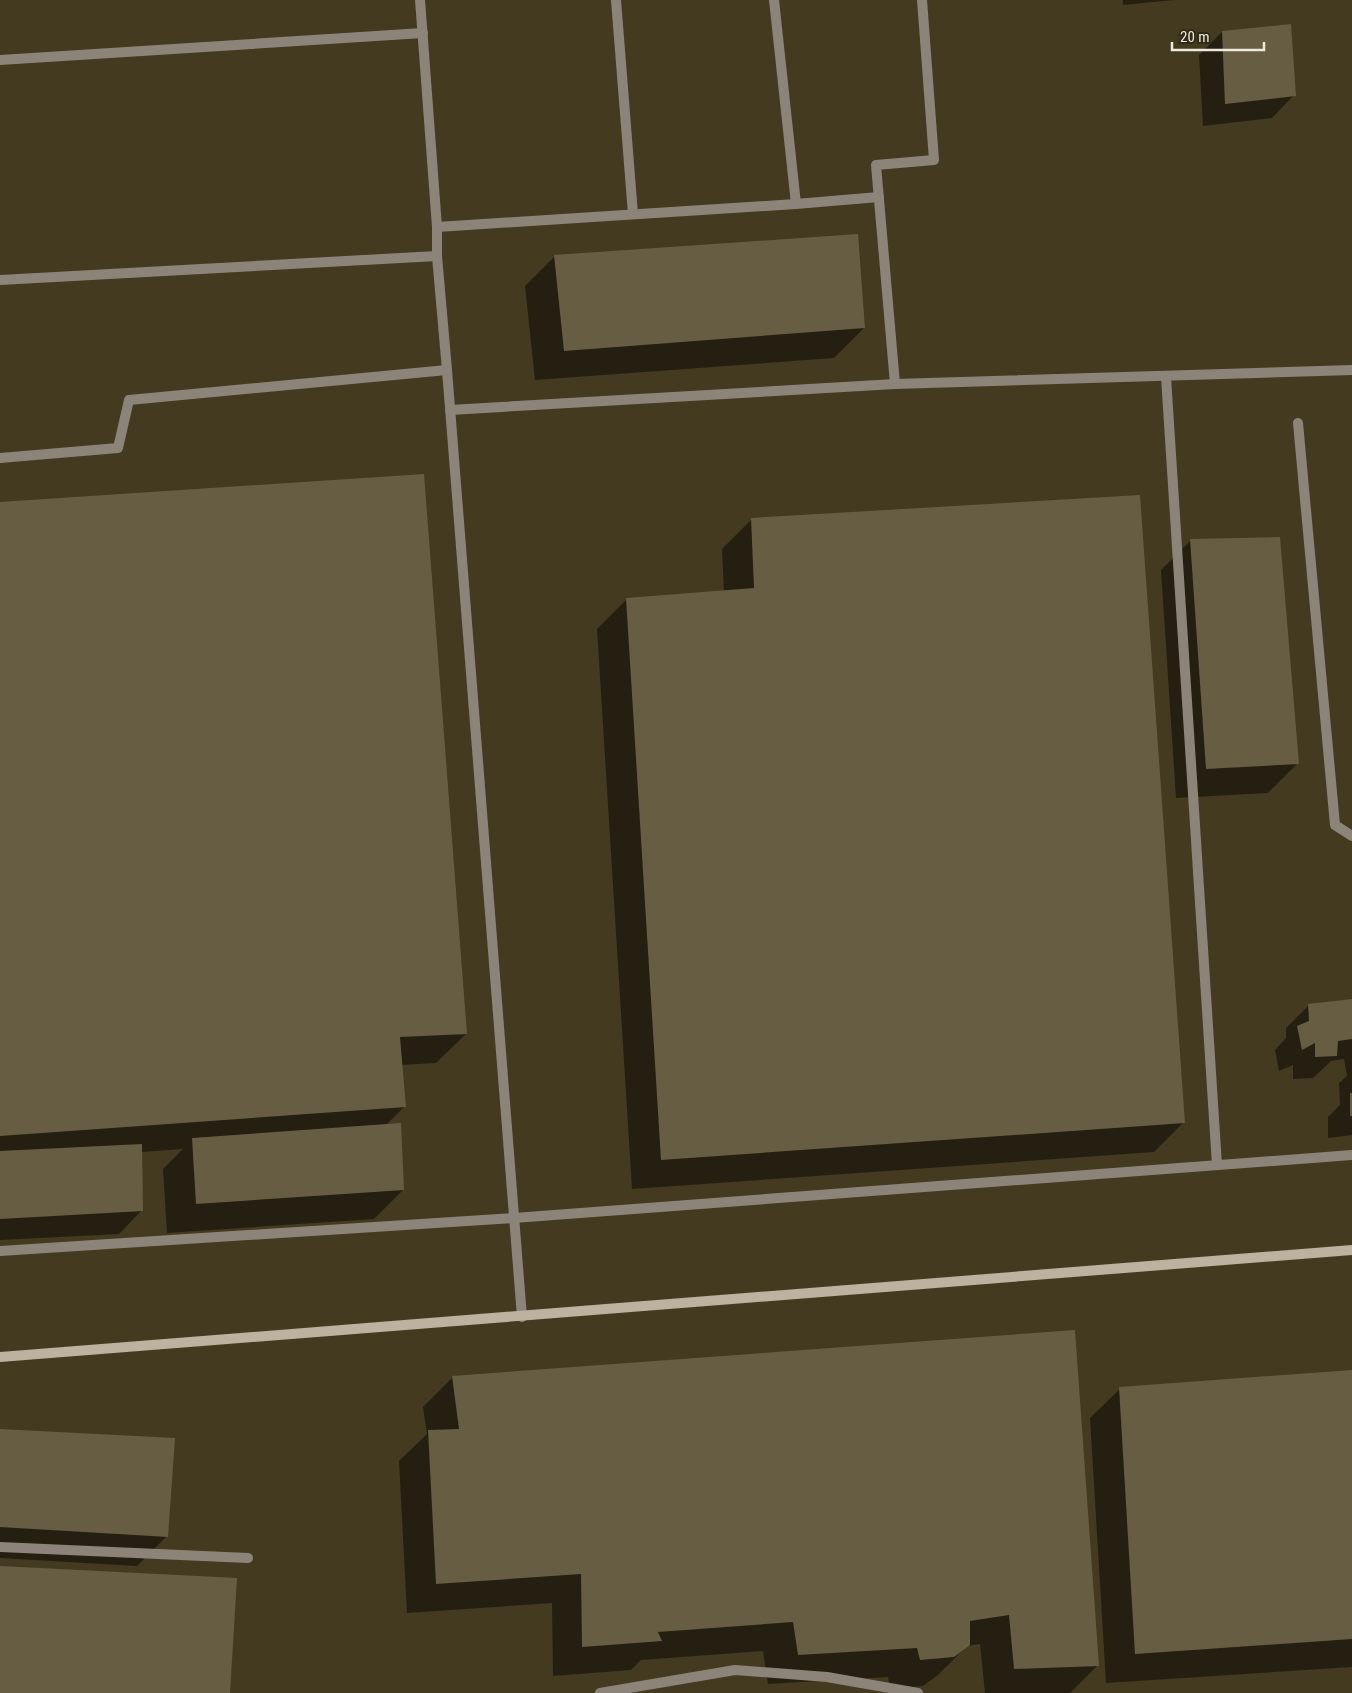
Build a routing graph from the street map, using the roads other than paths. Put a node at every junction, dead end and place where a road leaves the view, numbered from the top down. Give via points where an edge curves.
1 (420, 0) edge
2 (616, 0) edge
3 (774, 0) edge
4 (922, 0) edge
5 (422, 33) junction
6 (0, 60) edge
7 (879, 196) junction
8 (796, 204) junction
9 (633, 214) junction
10 (437, 227) junction
11 (437, 256) junction
12 (0, 280) edge
13 (447, 370) junction
14 (1352, 370) edge
15 (1166, 377) junction
16 (896, 384) junction
17 (450, 410) junction
18 (1298, 423) dead end
19 (0, 458) edge
20 (1352, 836) edge
21 (1352, 1155) edge
22 (1217, 1165) junction
23 (514, 1218) junction
24 (1352, 1250) edge
25 (0, 1252) edge
26 (522, 1317) junction
27 (0, 1357) edge
28 (0, 1547) edge
29 (248, 1558) dead end
30 (600, 1693) edge
31 (918, 1693) edge

1 - 5 lane
2 - 9 lane
3 - 8 lane
4 - 7 lane via 934,160 876,165
5 - 6 lane
5 - 10 lane
7 - 8 lane
7 - 16 lane
8 - 9 lane
9 - 10 lane
10 - 11 lane
11 - 12 lane
11 - 13 lane
13 - 17 lane
13 - 19 lane via 130,400 118,448
14 - 15 lane
15 - 16 lane
15 - 22 lane
16 - 17 lane
17 - 23 lane
18 - 20 lane via 1335,825
21 - 22 lane
22 - 23 lane
23 - 25 lane
23 - 26 lane
24 - 26 street
26 - 27 street
28 - 29 lane
30 - 31 lane via 735,1670 826,1677

